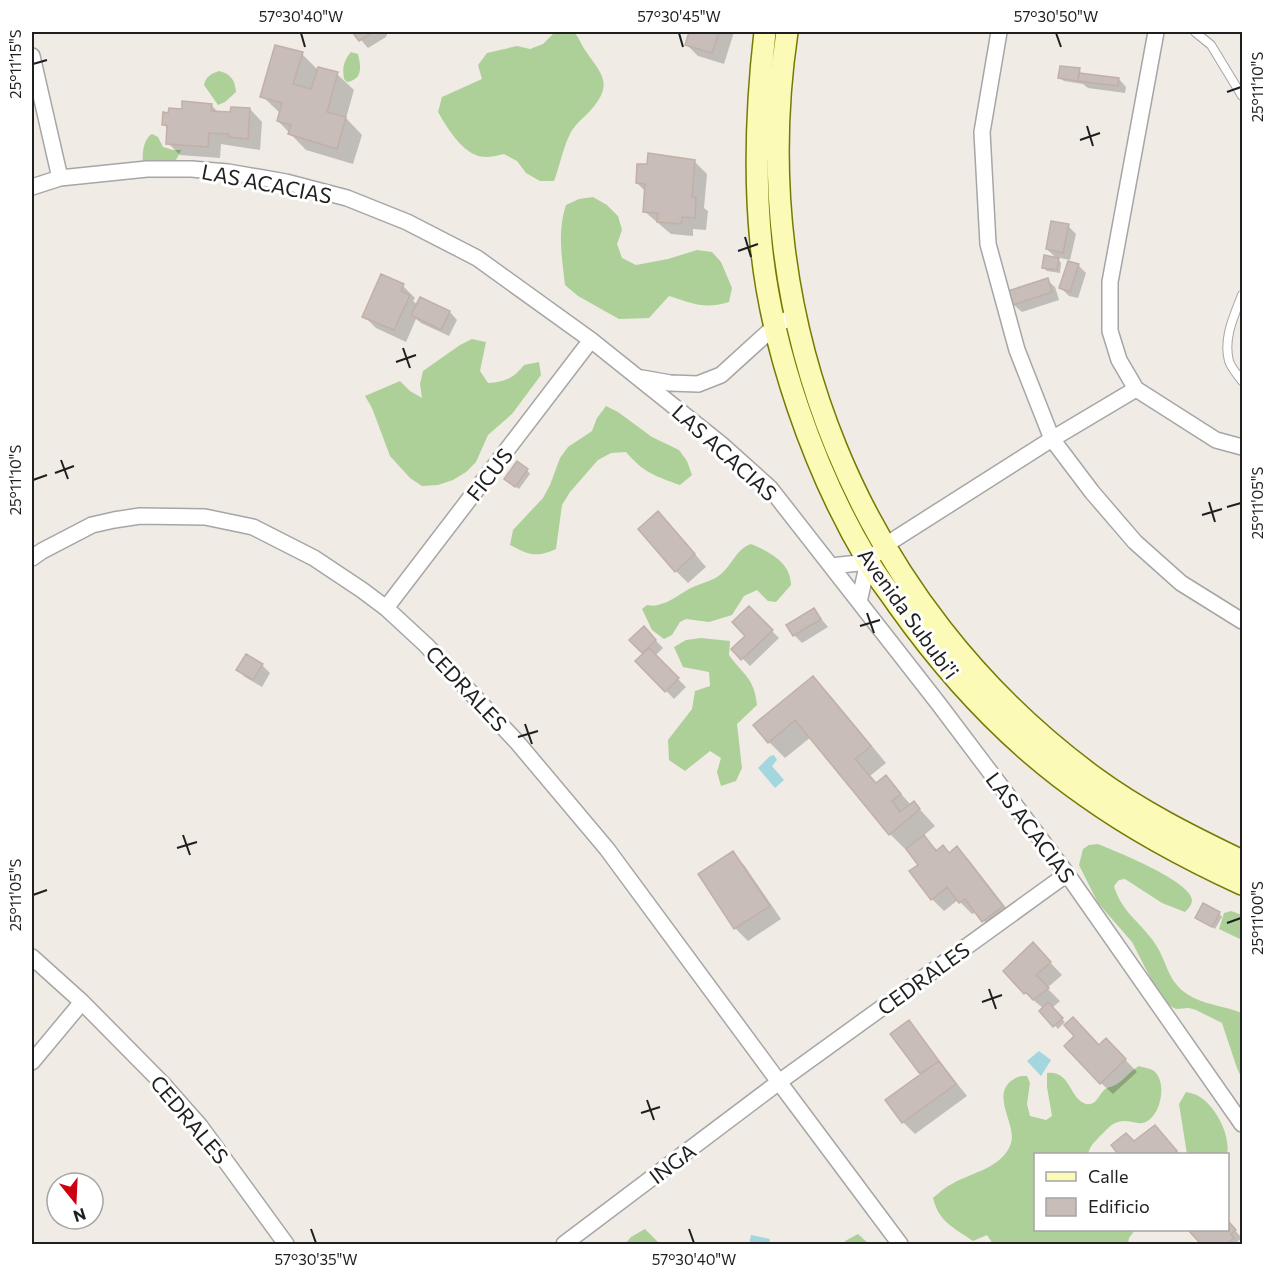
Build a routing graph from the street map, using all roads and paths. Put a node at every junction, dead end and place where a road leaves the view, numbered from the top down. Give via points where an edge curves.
1 (765, 32) edge
2 (787, 32) edge
3 (999, 32) edge
4 (1156, 32) edge
5 (1195, 32) edge
6 (32, 56) edge
7 (1242, 96) edge
8 (60, 178) junction
9 (32, 187) edge
10 (1242, 295) edge
11 (795, 315) junction
12 (775, 326) junction
13 (591, 340) junction
14 (639, 378) junction
15 (1242, 381) edge
16 (1136, 389) junction
17 (1052, 440) junction
18 (1242, 447) edge
19 (884, 546) junction
20 (32, 558) edge
21 (868, 562) junction
22 (831, 566) junction
23 (859, 602) junction
24 (386, 608) junction
25 (1242, 621) edge
26 (1242, 861) edge
27 (1067, 874) junction
28 (1242, 884) edge
29 (32, 957) edge
30 (82, 1002) junction
31 (32, 1062) edge
32 (779, 1082) junction
33 (1242, 1124) edge
34 (286, 1245) edge
35 (564, 1245) edge
36 (900, 1245) edge

1 - 12 street, Avenida Sububi'i via 756,142 761,243
2 - 11 street, Avenida Sububi'i via 777,142 782,227
3 - 17 street via 982,132 988,244 1017,350
4 - 16 street via 1110,282 1110,331 1119,360
5 - 7 lane via 1211,45
6 - 8 street
8 - 9 street, LAS ACACIAS
8 - 13 street, LAS ACACIAS via 191,168 286,182 347,198 407,222 477,258
10 - 15 lane via 1229,328 1228,348 1230,362
11 - 12 street
11 - 19 street, Avenida Sububi'i via 811,380 839,458
12 - 14 street via 721,375 698,384
12 - 21 street, Avenida Sububi'i via 820,465
13 - 14 street, LAS ACACIAS
13 - 24 street, FICUS
14 - 22 street, LAS ACACIAS via 770,488
16 - 17 street
16 - 18 street via 1216,440
17 - 19 street
17 - 25 street via 1135,542 1181,583
19 - 21 street
19 - 26 street, Avenida Sububi'i via 930,615 1032,727 1097,780
20 - 24 street, CEDRALES via 92,525 140,516 205,517 253,527 314,558
21 - 22 street
21 - 23 street
21 - 28 street, Avenida Sububi'i via 957,682 1028,750 1084,796 1135,829
22 - 23 street, LAS ACACIAS
23 - 27 street, LAS ACACIAS
24 - 32 street, CEDRALES via 518,742 607,849
27 - 32 street, CEDRALES
27 - 33 street, LAS ACACIAS
29 - 30 street, CEDRALES
30 - 31 street
30 - 34 street, CEDRALES via 200,1126
32 - 35 street, INGA
32 - 36 street, CEDRALES

